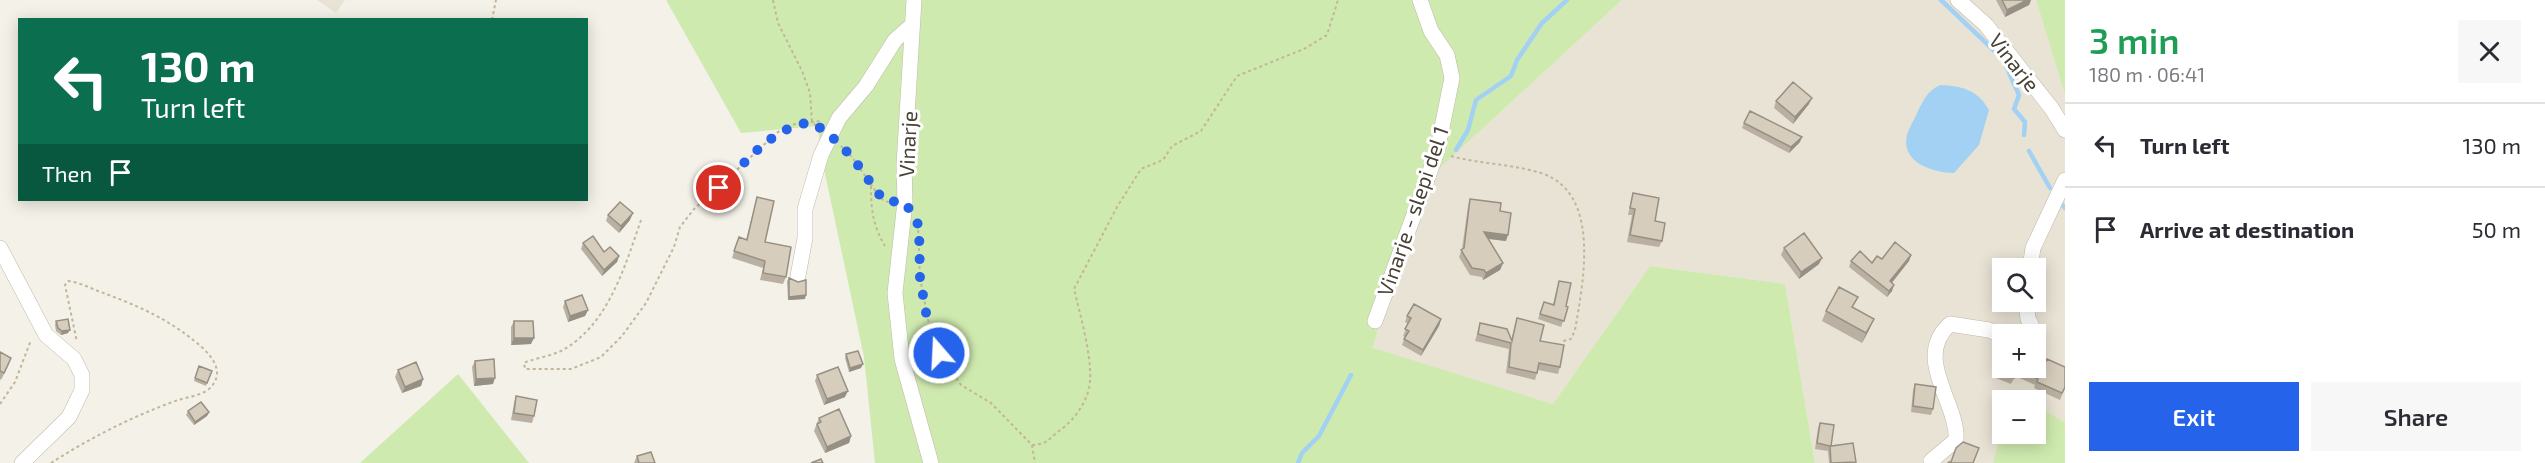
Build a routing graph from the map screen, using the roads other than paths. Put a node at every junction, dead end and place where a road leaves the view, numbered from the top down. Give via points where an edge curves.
1 (914, 0) edge
2 (1420, 0) edge
3 (1958, 0) edge
4 (912, 25) junction
5 (2065, 130) edge
6 (2065, 180) edge
7 (0, 248) edge
8 (2032, 258) edge
9 (798, 276) dead end
10 (1375, 321) dead end
11 (1992, 331) edge
12 (1931, 461) dead end
13 (22, 463) edge
14 (932, 463) edge

1 - 4 street, Vinarje
2 - 10 street, Vinarje - slepi del 1 via 1431,31 1446,55 1452,78 1437,152
3 - 5 street, Vinarje via 1986,24
4 - 9 street via 895,40 830,135 805,210
4 - 14 street, Vinarje via 905,202 895,292 902,359
6 - 8 street
7 - 13 street via 46,335 74,359 82,375 78,401 56,432
11 - 12 street via 1950,324 1940,333 1936,347 1938,371 1956,440

